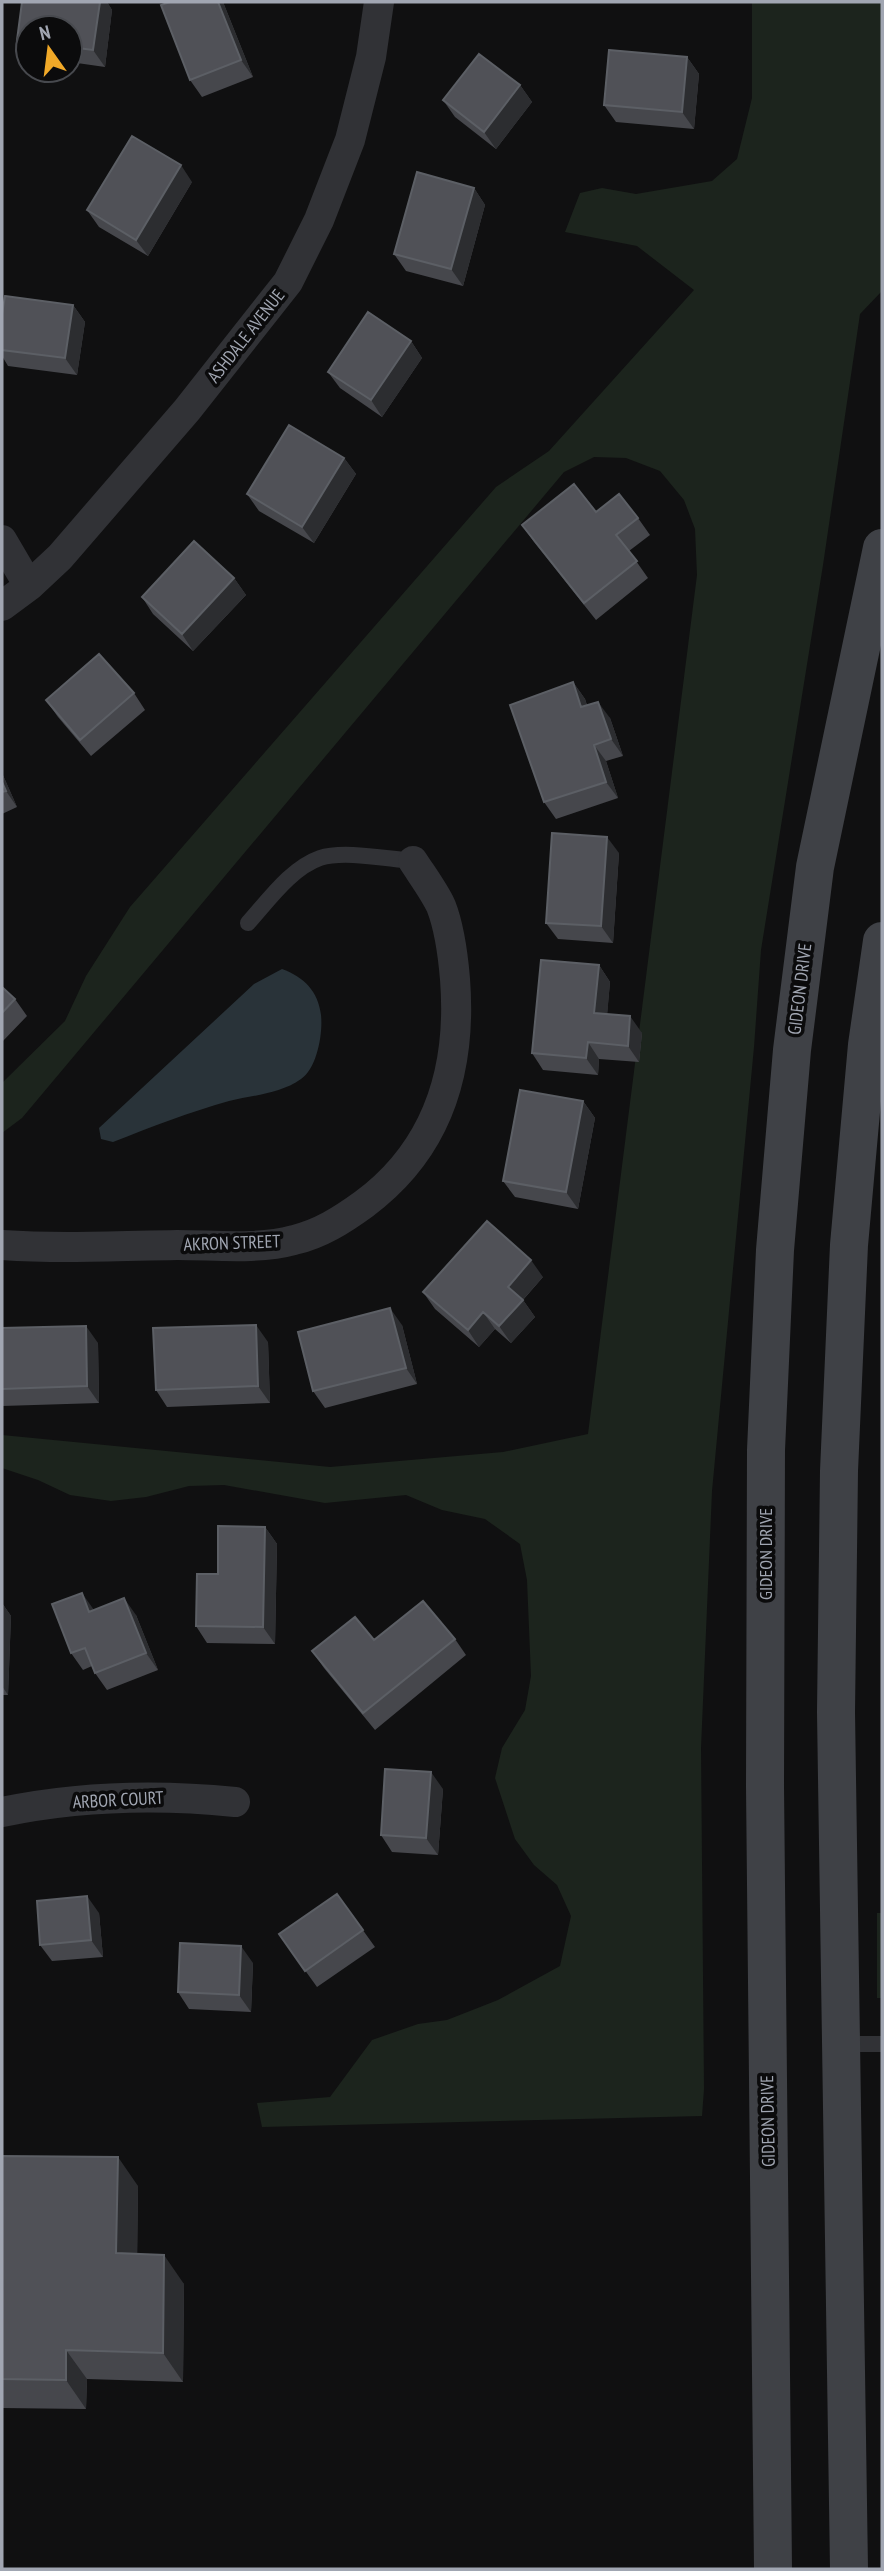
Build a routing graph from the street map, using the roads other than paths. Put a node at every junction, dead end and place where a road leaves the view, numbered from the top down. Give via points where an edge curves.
1 (379, 2) edge
2 (2, 540) edge
3 (882, 548) edge
4 (29, 586) junction
5 (2, 606) edge
6 (413, 861) joint
7 (248, 923) dead end
8 (882, 941) edge
9 (2, 1245) edge
10 (235, 1802) dead end
11 (2, 1812) edge
12 (842, 2044) junction
13 (882, 2044) edge
14 (773, 2569) edge
15 (849, 2569) edge

1 - 4 street, ASHDALE AVENUE via 350,140 319,220 288,282 187,410 60,557
2 - 4 street
3 - 14 main road, GIDEON DRIVE via 815,867 792,1050 775,1250 766,1450 765,1773
4 - 5 street, ASHDALE AVENUE
6 - 7 lane via 323,857 295,874
6 - 9 street, AKRON STREET via 440,906 453,950 457,1007 453,1060 443,1098 429,1132 390,1183 316,1234 268,1245
8 - 12 main road via 867,1045 849,1245 839,1471 836,1712
10 - 11 street, ARBOR COURT via 111,1797
12 - 13 lane
12 - 15 main road

